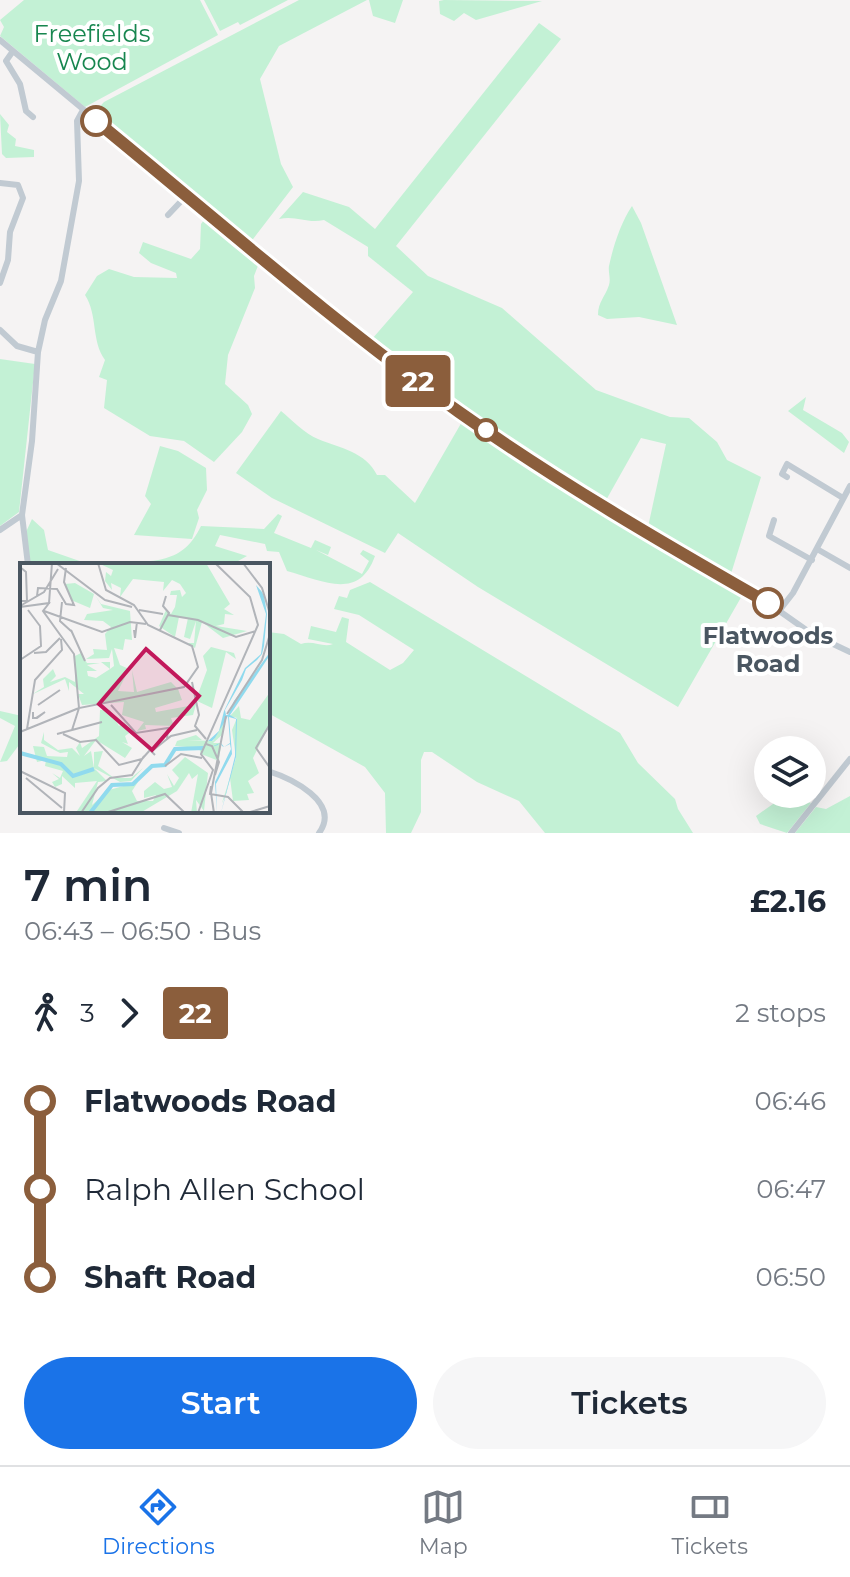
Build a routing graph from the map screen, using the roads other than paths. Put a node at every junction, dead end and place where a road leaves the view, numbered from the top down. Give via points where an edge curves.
1 (0, 40) edge
2 (13, 51) junction
3 (83, 110) junction
4 (33, 117) dead end
5 (0, 183) edge
6 (187, 195) junction
7 (168, 215) dead end
8 (2, 270) edge
9 (0, 283) edge
10 (0, 330) edge
11 (38, 352) junction
12 (787, 477) dead end
13 (850, 486) edge
14 (843, 498) junction
15 (22, 515) junction
16 (773, 519) dead end
17 (0, 530) edge
18 (817, 549) junction
19 (812, 560) junction
20 (28, 563) edge
21 (850, 568) edge
22 (779, 611) junction
23 (850, 652) edge
24 (850, 759) edge
25 (270, 772) edge
26 (164, 828) dead end
27 (179, 833) edge
28 (319, 833) edge
29 (791, 833) edge

1 - 2 street
2 - 3 street
2 - 4 street via 6,61
3 - 6 street
3 - 11 street via 77,121 79,181 61,281
5 - 8 street via 18,185 23,198
6 - 7 street
6 - 22 street via 458,411 567,485
8 - 9 street
10 - 11 street via 17,346
11 - 15 street
12 - 14 street via 782,474 787,464
13 - 14 street
14 - 18 street
15 - 17 street
15 - 20 street
16 - 19 street via 769,536
18 - 19 street
18 - 21 street
19 - 22 street
22 - 23 street
24 - 29 street
25 - 28 street via 294,780 320,804 324,820
26 - 27 street

